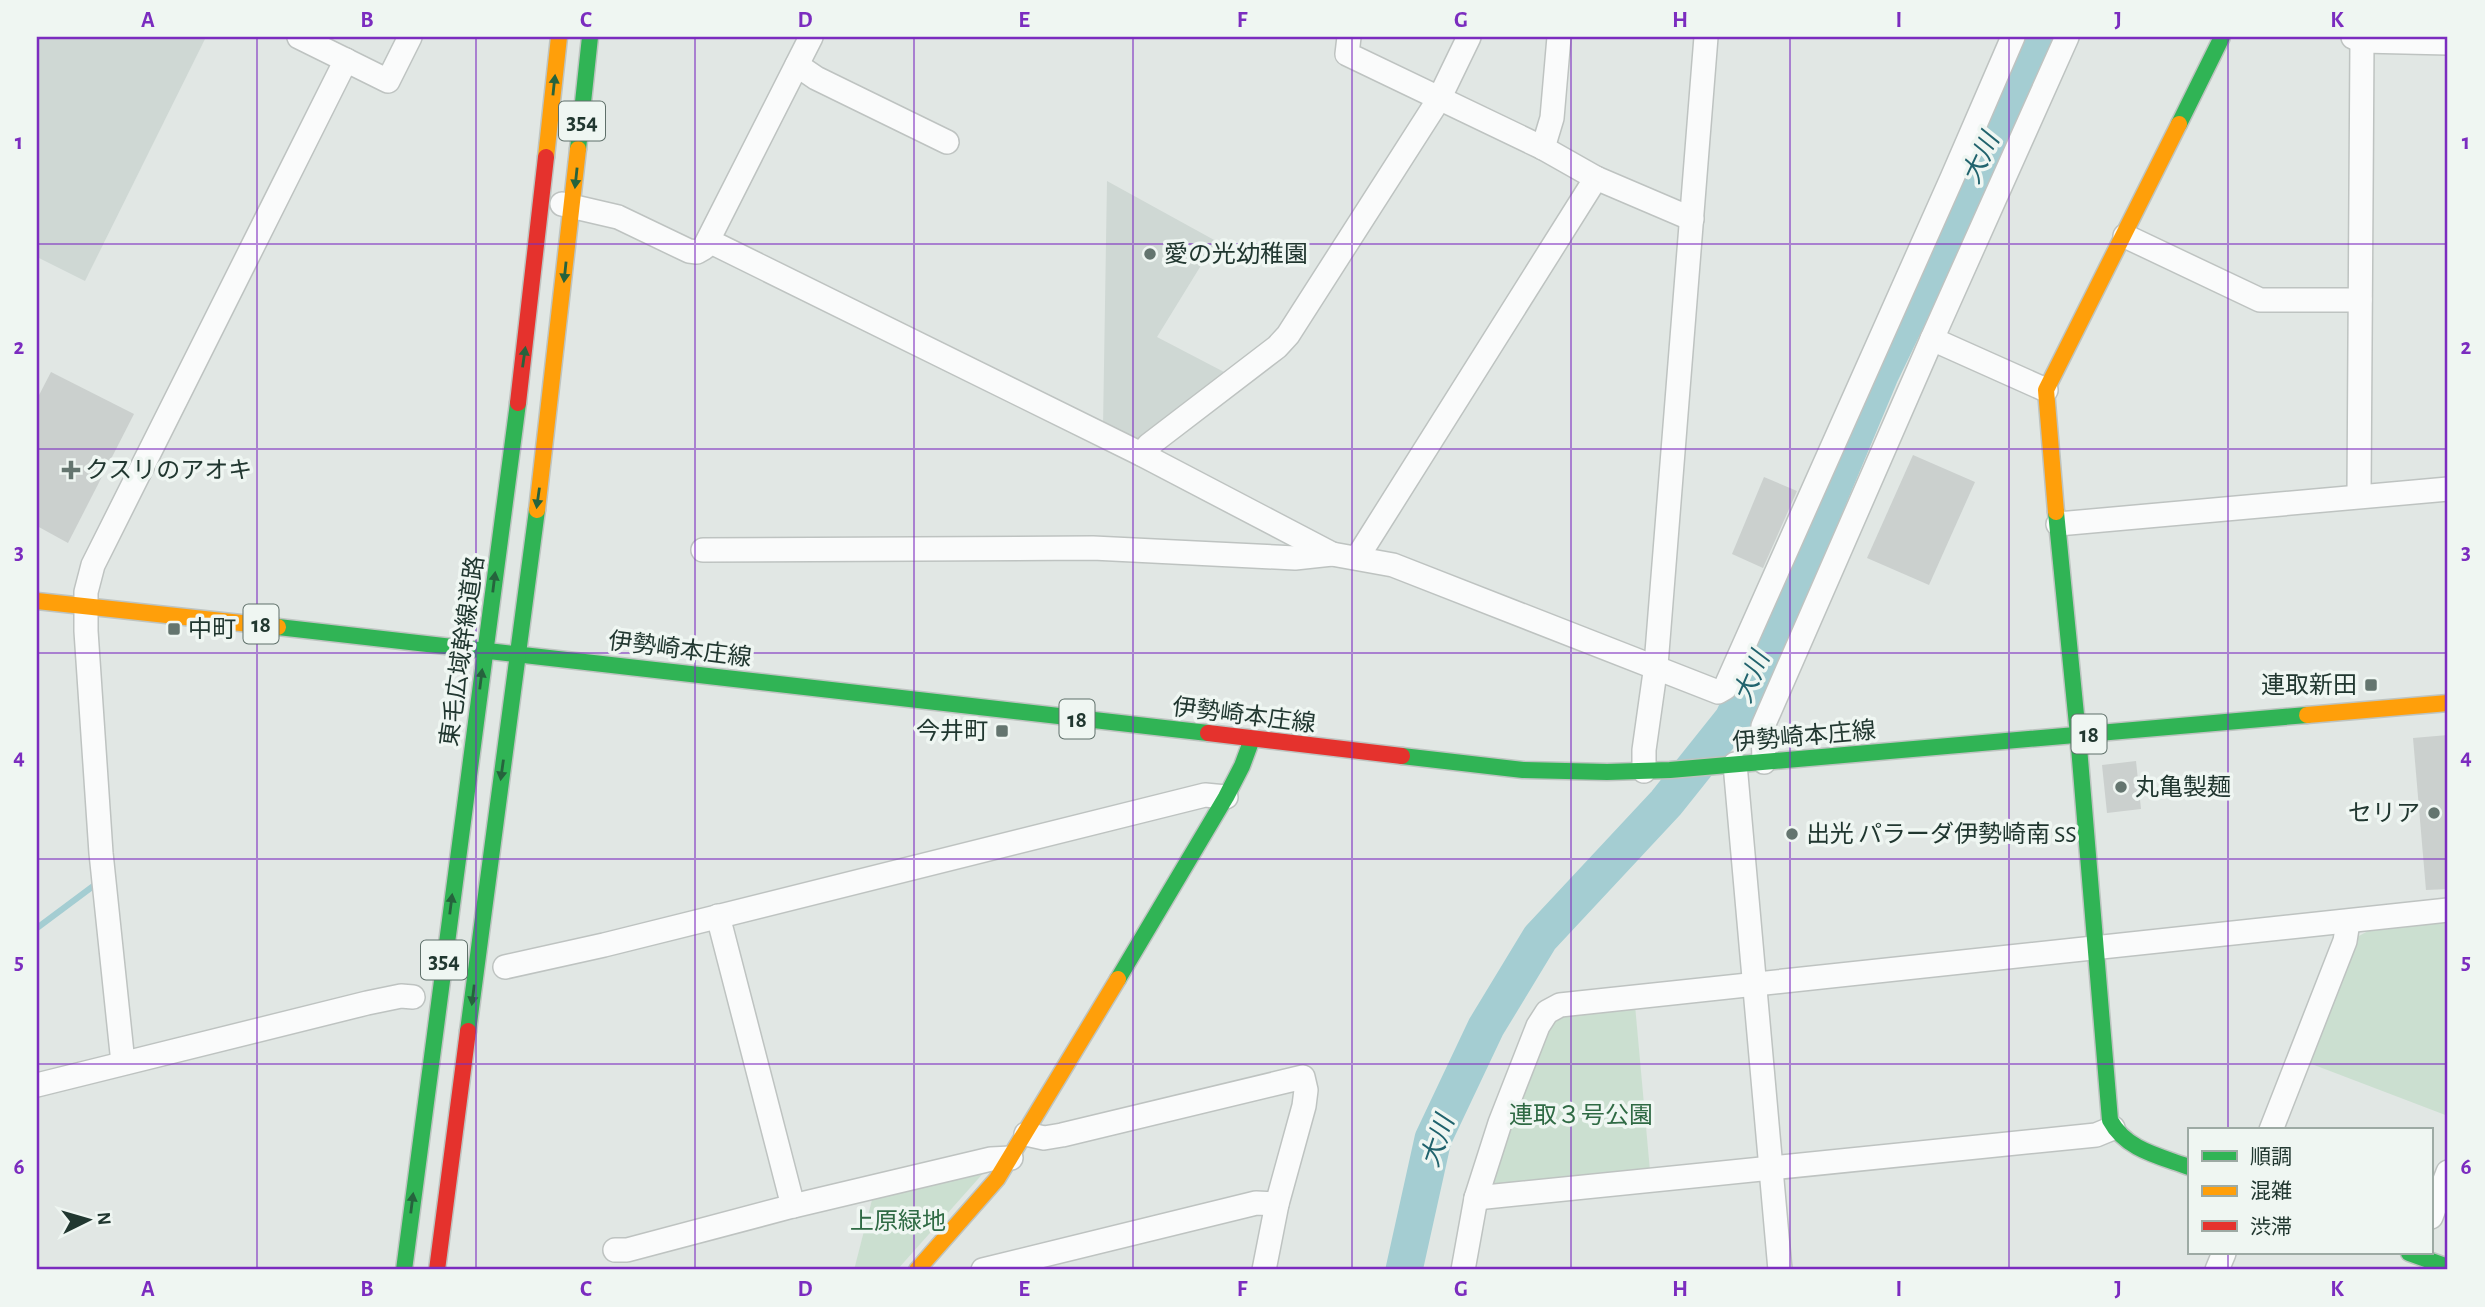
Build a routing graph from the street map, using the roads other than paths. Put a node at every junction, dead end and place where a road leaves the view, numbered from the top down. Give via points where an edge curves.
1 (299, 37) edge
2 (410, 37) edge
3 (559, 37) edge
4 (590, 37) edge
5 (811, 37) edge
6 (1349, 37) edge
7 (1469, 37) edge
8 (1559, 37) edge
9 (1706, 37) edge
10 (2012, 37) edge
11 (2067, 37) edge
12 (2222, 37) edge
13 (2358, 39) edge
14 (2448, 43) edge
15 (346, 60) junction
16 (797, 65) junction
17 (1439, 99) junction
18 (947, 142) dead end
19 (1543, 148) junction
20 (1596, 178) junction
21 (542, 201) junction
22 (573, 205) junction
23 (1692, 219) junction
24 (2125, 236) junction
25 (709, 241) junction
26 (2360, 300) junction
27 (1932, 339) junction
28 (2046, 390) junction
29 (1141, 454) junction
30 (2448, 489) edge
31 (2359, 496) junction
32 (2058, 524) junction
33 (703, 550) dead end
34 (1332, 554) junction
35 (1357, 558) junction
36 (37, 601) edge
37 (87, 606) junction
38 (485, 650) junction
39 (517, 653) junction
40 (1656, 666) junction
41 (2448, 703) edge
42 (2078, 735) junction
43 (1252, 739) junction
44 (1764, 762) junction
45 (1732, 764) junction
46 (1644, 771) junction
47 (1226, 797) junction
48 (2448, 910) edge
49 (718, 916) junction
50 (2347, 922) junction
51 (2096, 949) junction
52 (505, 967) dead end
53 (1755, 985) junction
54 (413, 997) dead end
55 (123, 1063) junction
56 (37, 1085) edge
57 (2113, 1128) junction
58 (2272, 1128) edge
59 (1026, 1134) junction
60 (1011, 1158) junction
61 (2188, 1167) edge
62 (1771, 1170) junction
63 (2448, 1172) edge
64 (1476, 1198) junction
65 (1277, 1204) junction
66 (793, 1206) junction
67 (2432, 1214) edge
68 (615, 1250) dead end
69 (2413, 1258) edge
70 (2448, 1267) edge
71 (404, 1270) edge
72 (437, 1270) edge
73 (917, 1270) edge
74 (983, 1270) edge
75 (1264, 1270) edge
76 (1463, 1270) edge
77 (1780, 1270) edge

1 - 15 street
2 - 15 street via 388,81
21 -> 3 main road, 東毛広域幹線道路 / 354
4 -> 22 main road, 354
5 - 16 street
6 - 17 street via 1347,54
7 - 17 street
8 - 19 street via 1552,118
9 - 23 street
10 - 40 street via 1725,688 1718,692
11 - 27 street
12 - 24 main road
13 - 14 street
13 - 26 street
15 - 37 street via 93,565
16 - 18 street
16 - 25 street
17 - 19 street
17 - 29 street via 1288,335
19 - 20 street
20 - 23 street
20 - 35 street
21 - 22 street
38 -> 21 main road, 東毛広域幹線道路 / 354
22 - 25 street via 618,217 689,251 697,252
22 -> 39 main road, 354
23 - 40 street
24 - 26 street via 2260,300
24 - 28 main road
25 - 29 street
26 - 31 street
27 - 28 street
27 - 44 street via 1763,726
28 - 32 main road
29 - 34 street
30 - 31 street
31 - 32 street
32 - 42 main road
33 - 34 street via 1093,548 1295,558
34 - 35 street
35 - 40 street via 1393,565
36 - 37 main road, 伊勢崎本庄線 / 18
37 - 38 main road, 伊勢崎本庄線 / 18
37 - 55 street via 101,853
38 - 39 main road, 伊勢崎本庄線 / 18
71 -> 38 main road, 東毛広域幹線道路 / 354
39 - 43 main road, 伊勢崎本庄線 / 18
39 -> 72 main road, 354
40 - 46 street
41 - 42 main road, 伊勢崎本庄線 / 18
42 - 44 main road, 伊勢崎本庄線 / 18
42 - 51 main road
43 - 46 main road, 伊勢崎本庄線 / 18 via 1523,770
43 - 47 main road
44 - 45 main road, 伊勢崎本庄線 / 18
45 - 46 main road, 伊勢崎本庄線 / 18
45 - 53 street
47 - 49 street via 1205,795
47 - 59 main road
48 - 50 street
49 - 52 street
49 - 66 street
50 - 51 street
50 - 58 street via 2345,942
51 - 53 street
51 - 57 main road
53 - 62 street
53 - 64 street via 1560,1005 1547,1012 1500,1123
54 - 55 street via 368,1003
55 - 56 street
57 - 61 main road via 2126,1142
57 - 62 street via 2096,1135
59 - 60 main road
59 - 65 street via 1062,1135 1303,1077 1304,1106
60 - 66 street
60 - 73 main road via 974,1208
62 - 64 street
62 - 77 street
63 - 67 street
64 - 76 street
65 - 74 street via 1256,1203
65 - 75 street
66 - 68 street
69 - 70 main road

